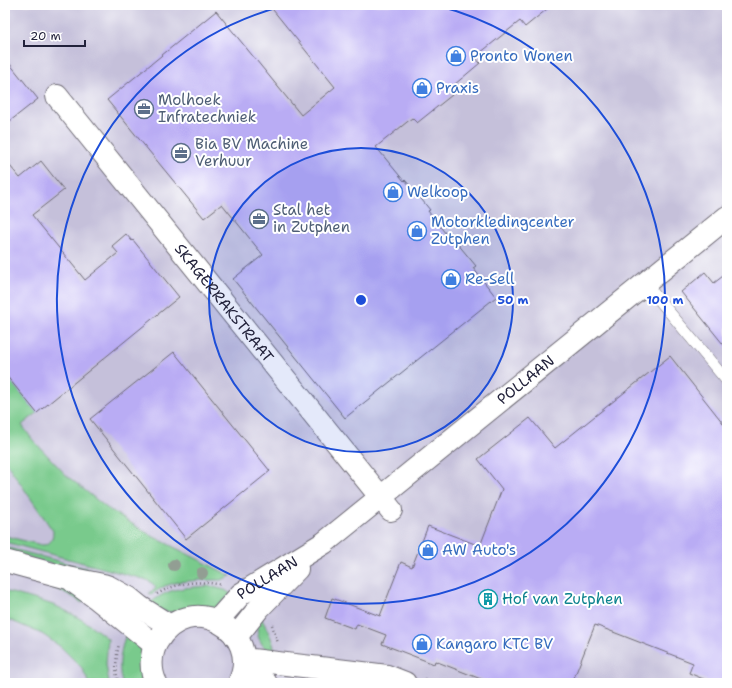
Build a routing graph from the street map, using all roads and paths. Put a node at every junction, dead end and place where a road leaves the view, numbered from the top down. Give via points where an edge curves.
1 (57, 96) dead end
2 (727, 217) edge
3 (645, 283) junction
4 (727, 381) edge
5 (386, 503) junction
6 (324, 542) junction
7 (5, 561) edge
8 (68, 578) junction
9 (217, 621) junction
10 (170, 626) junction
11 (236, 637) junction
12 (155, 645) junction
13 (244, 659) junction
14 (344, 677) edge
15 (240, 682) edge
16 (156, 683) edge
17 (266, 683) edge
18 (405, 683) edge

1 - 5 street, SKAGERRAKSTRAAT
2 - 3 street, POLLAAN
3 - 4 lane
3 - 5 street, POLLAAN
5 - 6 street, POLLAAN
6 - 9 street, POLLAAN via 241,594
6 - 11 street, POLLAAN via 259,608
7 - 8 street
8 - 10 street via 109,587
8 - 12 street
9 - 10 street via 196,616 182,619
9 - 11 street
10 - 12 street via 161,634
11 - 13 street
12 - 16 street via 152,666
13 - 14 street
13 - 15 street
14 - 18 street via 371,674 387,676
15 - 17 street

